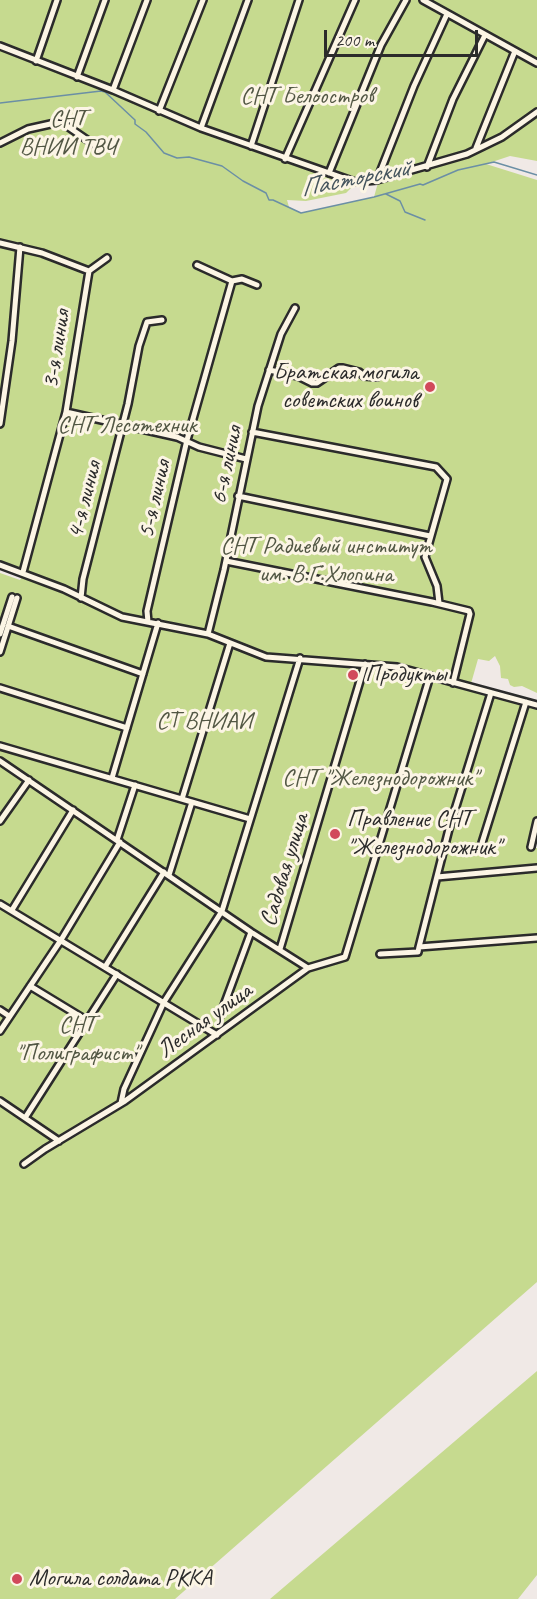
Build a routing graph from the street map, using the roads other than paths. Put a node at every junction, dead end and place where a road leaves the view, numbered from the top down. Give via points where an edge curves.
1 (57, 0) edge
2 (105, 0) edge
3 (147, 0) edge
4 (202, 0) edge
5 (248, 0) edge
6 (299, 0) edge
7 (355, 0) edge
8 (406, 0) edge
9 (423, 0) edge
10 (447, 14) junction
11 (485, 35) junction
12 (0, 46) edge
13 (515, 51) junction
14 (36, 61) junction
15 (537, 63) edge
16 (77, 77) junction
17 (113, 90) junction
18 (159, 111) junction
19 (537, 111) edge
20 (201, 128) junction
21 (0, 143) edge
22 (251, 146) junction
23 (99, 148) dead end
24 (476, 148) junction
25 (285, 159) junction
26 (427, 167) junction
27 (330, 173) junction
28 (377, 180) junction
29 (0, 243) edge
30 (20, 247) junction
31 (107, 258) dead end
32 (197, 265) dead end
33 (89, 271) junction
34 (232, 281) junction
35 (257, 285) dead end
36 (295, 308) dead end
37 (162, 320) dead end
38 (269, 370) junction
39 (377, 376) dead end
40 (66, 412) junction
41 (0, 424) edge
42 (122, 425) junction
43 (252, 432) junction
44 (186, 442) junction
45 (246, 459) junction
46 (238, 496) junction
47 (430, 536) junction
48 (226, 561) junction
49 (0, 565) edge
50 (23, 572) junction
51 (81, 598) junction
52 (439, 603) junction
53 (148, 622) junction
54 (158, 623) junction
55 (8, 626) junction
56 (0, 634) edge
57 (208, 634) junction
58 (230, 643) junction
59 (0, 652) edge
60 (300, 658) junction
61 (365, 664) junction
62 (143, 674) junction
63 (430, 676) junction
64 (453, 683) junction
65 (0, 688) edge
66 (491, 693) junction
67 (526, 702) junction
68 (537, 705) edge
69 (127, 729) junction
70 (0, 746) edge
71 (0, 761) edge
72 (112, 778) junction
73 (29, 780) junction
74 (135, 785) junction
75 (182, 799) junction
76 (192, 802) junction
77 (73, 810) junction
78 (250, 819) junction
79 (0, 821) edge
80 (537, 821) edge
81 (118, 841) junction
82 (481, 846) dead end
83 (531, 847) dead end
84 (537, 868) edge
85 (166, 874) junction
86 (437, 877) junction
87 (0, 904) edge
88 (12, 910) junction
89 (222, 911) junction
90 (251, 932) junction
91 (537, 938) edge
92 (61, 940) junction
93 (419, 947) junction
94 (280, 949) junction
95 (380, 954) dead end
96 (105, 967) junction
97 (308, 968) junction
98 (117, 974) junction
99 (30, 986) junction
100 (164, 1002) junction
101 (0, 1010) edge
102 (9, 1016) junction
103 (220, 1016) dead end
104 (86, 1020) junction
105 (0, 1031) edge
106 (218, 1035) junction
107 (0, 1101) edge
108 (122, 1103) junction
109 (25, 1118) junction
110 (59, 1141) junction
111 (24, 1164) dead end

1 - 14 street
2 - 16 street
3 - 17 street
4 - 18 street
5 - 20 street
6 - 22 street
7 - 25 street
8 - 27 street via 381,45
9 - 10 street
10 - 11 street
10 - 28 street
11 - 13 street
11 - 26 street via 453,99
12 - 14 street
13 - 15 street
13 - 24 street
14 - 16 street
16 - 17 street
17 - 18 street
18 - 20 street
19 - 24 street via 502,137
20 - 22 street
21 - 23 street via 28,129 55,123 64,124
22 - 25 street
24 - 26 street
25 - 27 street
26 - 28 street
27 - 28 street via 355,182
29 - 30 street
30 - 33 street
30 - 41 street
31 - 33 street
32 - 34 street
33 - 40 street, 3-я линия
34 - 35 street via 242,279
34 - 44 street, 5-я линия
36 - 38 street, 6-я линия
37 - 42 street, 4-я линия via 147,322
38 - 39 street via 312,383 339,368
38 - 43 street, 6-я линия
40 - 42 street
40 - 50 street, 3-я линия
42 - 44 street
42 - 51 street, 4-я линия
43 - 45 street, 6-я линия
43 - 47 street via 436,467 447,479
44 - 45 street
44 - 53 street, 5-я линия via 147,611
45 - 46 street, 6-я линия
46 - 47 street
46 - 48 street, 6-я линия
47 - 52 street via 425,557 437,586
48 - 52 street
48 - 57 street, 6-я линия
49 - 50 street
50 - 51 street
51 - 53 street via 122,617
52 - 64 street via 470,614
53 - 54 street
54 - 57 street
54 - 62 street
55 - 56 street via 15,597
55 - 59 street
55 - 62 street
57 - 58 street
58 - 60 street via 266,657
58 - 75 street
60 - 61 street
60 - 78 street
61 - 63 street via 398,667
61 - 94 street, Садовая улица
62 - 69 street
63 - 64 street
63 - 97 street, Лесная улица via 345,957
64 - 66 street
65 - 69 street
66 - 67 street
66 - 86 street
67 - 68 street
67 - 82 street
69 - 72 street
70 - 72 street
71 - 73 street
72 - 74 street
73 - 77 street
73 - 79 street
74 - 75 street
74 - 81 street
75 - 76 street
76 - 78 street
76 - 85 street
77 - 81 street
77 - 88 street
78 - 89 street
80 - 83 street
81 - 85 street
81 - 92 street
84 - 86 street
85 - 89 street
85 - 96 street
86 - 93 street
87 - 88 street
88 - 92 street
89 - 90 street
89 - 100 street
90 - 94 street
90 - 103 street
91 - 93 street
92 - 96 street
92 - 99 street
93 - 95 street via 418,952
94 - 97 street
96 - 98 street
97 - 106 street, Лесная улица
98 - 100 street
98 - 104 street
99 - 102 street
99 - 104 street
100 - 106 street
100 - 108 street via 124,1089
101 - 102 street
102 - 105 street
104 - 109 street
106 - 108 street, Лесная улица
107 - 109 street
108 - 110 street, Лесная улица
109 - 110 street
110 - 111 street, Лесная улица

